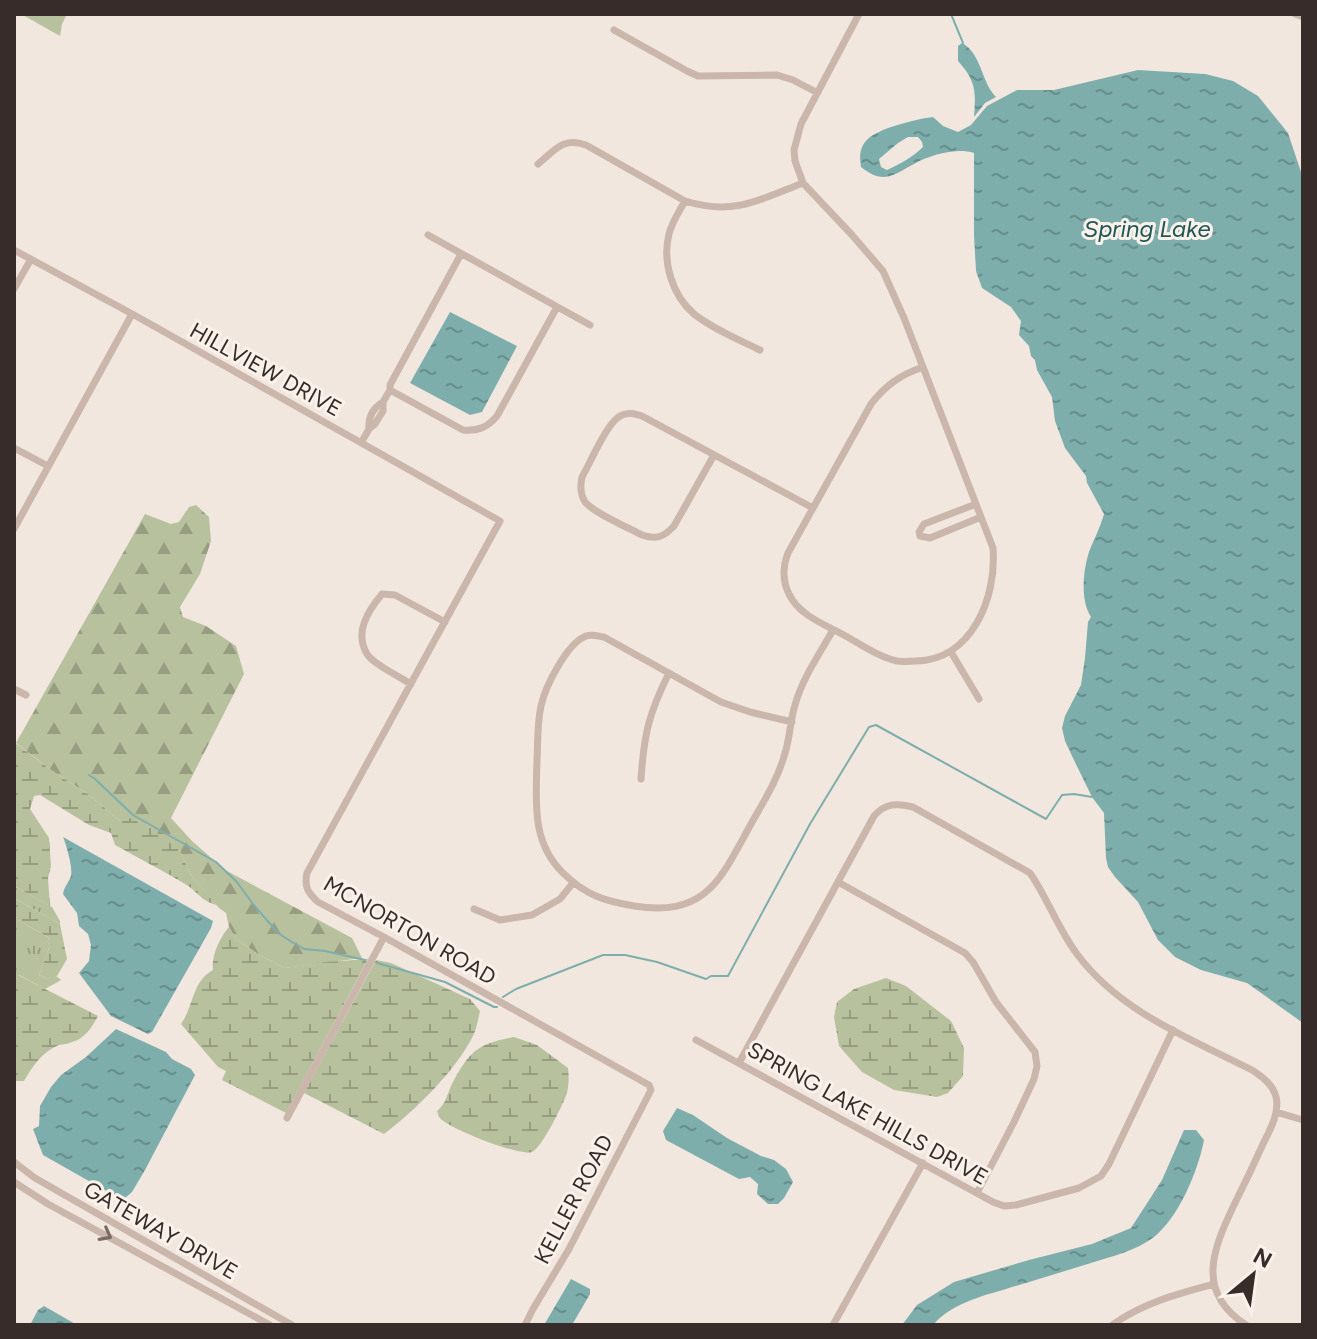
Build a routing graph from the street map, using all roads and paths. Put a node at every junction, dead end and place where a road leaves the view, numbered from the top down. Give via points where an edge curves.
1 (859, 14) edge
2 (1295, 14) edge
3 (1303, 17) edge
4 (614, 30) dead end
5 (816, 92) junction
6 (538, 164) dead end
7 (803, 183) junction
8 (685, 201) junction
9 (428, 235) dead end
10 (14, 250) edge
11 (461, 254) junction
12 (31, 259) junction
13 (14, 289) edge
14 (557, 307) junction
15 (132, 314) junction
16 (590, 325) dead end
17 (760, 350) dead end
18 (923, 367) junction
19 (390, 390) junction
20 (361, 443) junction
21 (14, 448) edge
22 (714, 455) junction
23 (48, 466) junction
24 (976, 504) junction
25 (813, 508) junction
26 (981, 517) junction
27 (500, 521) joint
28 (14, 529) edge
29 (445, 622) junction
30 (833, 630) junction
31 (951, 652) junction
32 (669, 673) junction
33 (411, 684) junction
34 (14, 689) edge
35 (26, 695) dead end
36 (979, 699) dead end
37 (792, 722) junction
38 (641, 779) dead end
39 (838, 882) junction
40 (573, 883) junction
41 (474, 909) dead end
42 (384, 937) junction
43 (1173, 1030) junction
44 (696, 1040) dead end
45 (739, 1063) junction
46 (651, 1090) joint
47 (1276, 1112) junction
48 (287, 1118) dead end
49 (1303, 1120) edge
50 (14, 1162) edge
51 (923, 1163) junction
52 (14, 1182) edge
53 (977, 1193) junction
54 (69, 1198) junction
55 (62, 1212) junction
56 (1214, 1284) junction
57 (270, 1325) edge
58 (292, 1325) edge
59 (525, 1325) edge
60 (833, 1325) edge
61 (1112, 1325) edge
62 (1246, 1325) edge

1 - 5 street
2 - 3 street
4 - 5 street via 698,76 777,75
5 - 7 street via 796,137 795,161
6 - 8 street via 561,144 577,142
7 - 8 street via 735,207
7 - 18 street via 883,271
8 - 17 street via 667,248 675,288 693,313
9 - 11 street
10 - 12 street, HILLVIEW DRIVE
11 - 14 street
11 - 19 street
12 - 13 street
12 - 15 street, HILLVIEW DRIVE
14 - 16 street
14 - 19 street via 490,425 463,430
15 - 20 street, HILLVIEW DRIVE
15 - 23 street
18 - 24 street
18 - 25 street via 881,391
19 - 20 street
20 - 27 street, HILLVIEW DRIVE
21 - 23 street
22 - 22 street via 642,416 619,416 582,477 581,494 592,509 642,535 659,537 674,526
22 - 25 street
23 - 28 street
24 - 26 street
24 - 26 street via 924,524 920,536 930,538
25 - 30 street via 783,570 797,606
26 - 31 street via 993,548 992,579 976,624
27 - 29 street, MCNORTON ROAD
29 - 33 street, MCNORTON ROAD
29 - 33 street via 395,595 382,594 369,610 362,640 368,656
30 - 31 street via 898,661
30 - 37 street via 799,694
31 - 36 street
32 - 37 street via 721,702
32 - 38 street via 647,725
32 - 40 street via 604,637 586,636 569,650 546,690 538,721 536,817 544,847
33 - 42 street, MCNORTON ROAD via 305,881 318,902
34 - 35 street
37 - 40 street via 775,782 726,870 704,894 673,908 655,909 592,896
39 - 43 street via 874,816 890,805 913,807 1030,873 1060,931 1096,977
39 - 45 street
39 - 53 street via 965,953 1035,1052 1034,1079
40 - 41 street via 560,899 532,915 500,920
42 - 46 street, MCNORTON ROAD via 644,1081
42 - 48 street
43 - 47 street via 1267,1081 1277,1098
43 - 53 street, SPRING LAKE HILLS DRIVE via 1101,1176 1079,1188 1016,1205 1004,1206
44 - 45 street, SPRING LAKE HILLS DRIVE
45 - 51 street, SPRING LAKE HILLS DRIVE
46 - 59 street, KELLER ROAD
47 - 49 street
47 - 56 street via 1220,1235 1212,1266
50 - 54 street, GATEWAY DRIVE
51 - 53 street, SPRING LAKE HILLS DRIVE
51 - 60 street
52 - 55 street, GATEWAY DRIVE
54 - 55 street
54 - 58 street, GATEWAY DRIVE
55 -> 57 street, GATEWAY DRIVE
56 - 61 street via 1159,1300
56 - 62 street via 1229,1310

